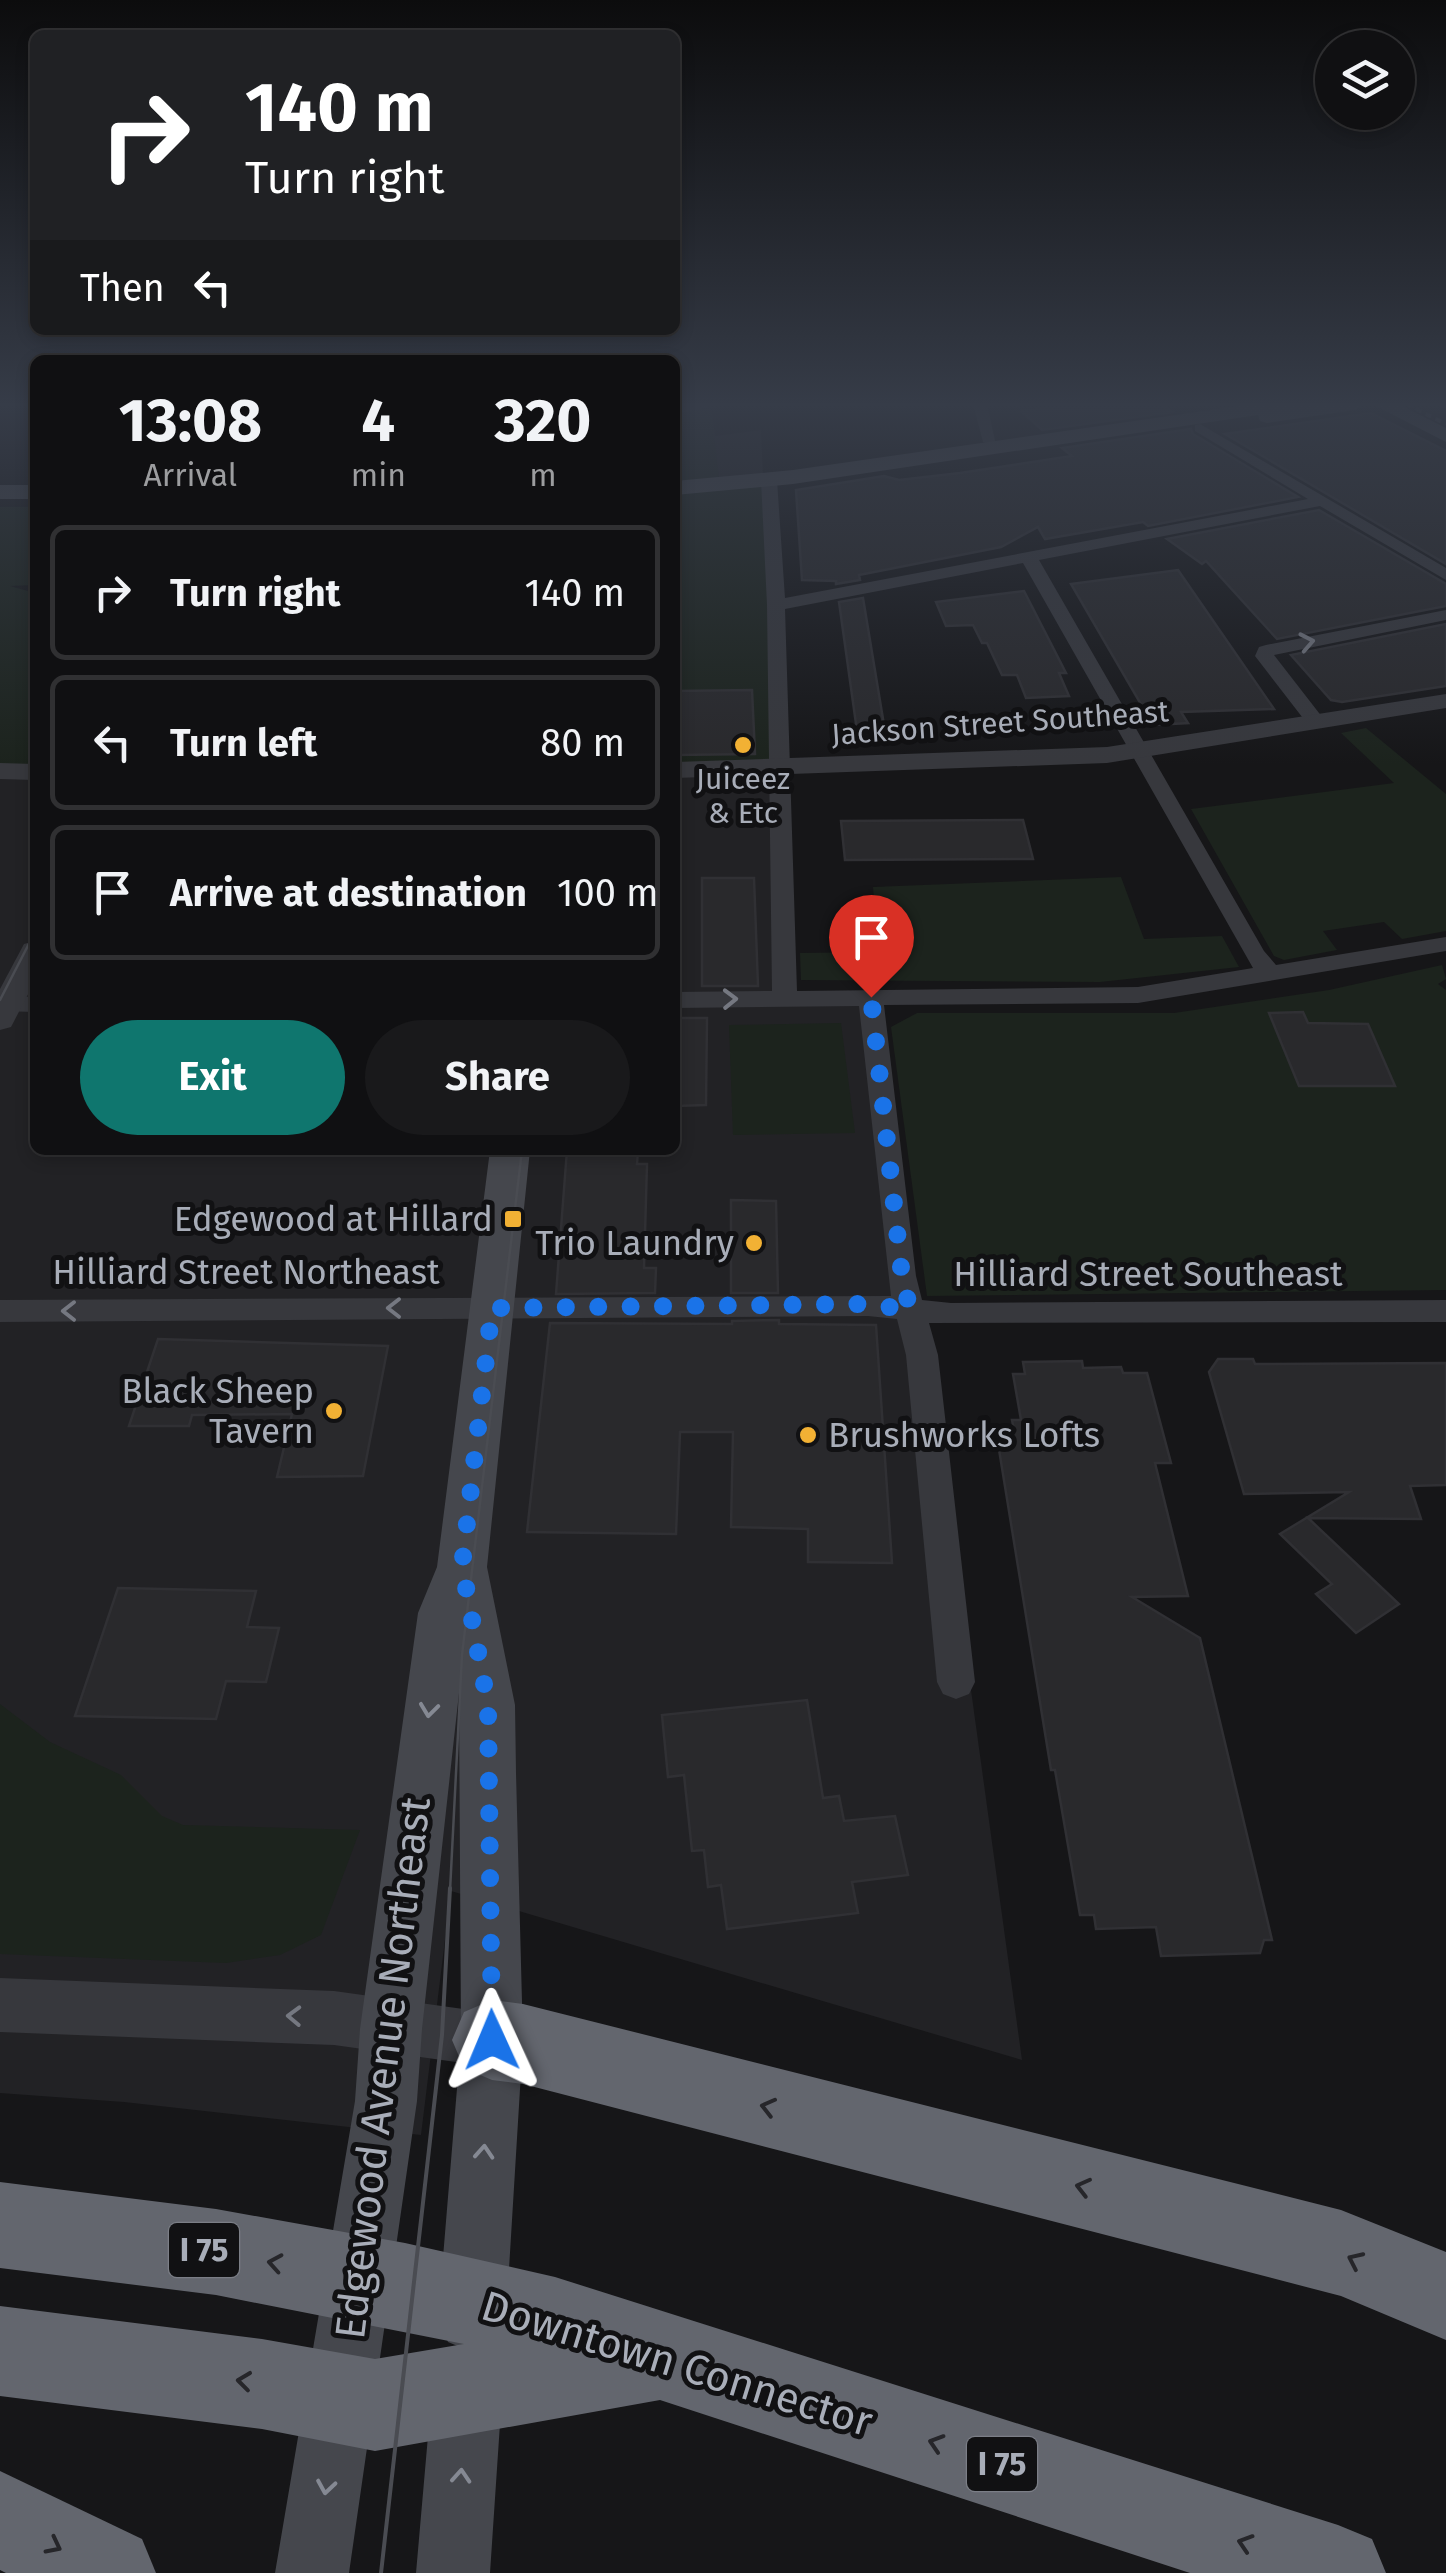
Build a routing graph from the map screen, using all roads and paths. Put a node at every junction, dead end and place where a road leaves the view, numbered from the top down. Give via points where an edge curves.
1 (771, 524) edge
2 (1207, 524) edge
3 (1360, 524) edge
4 (1029, 558) junction
5 (1446, 575) edge
6 (776, 605) junction
7 (1446, 615) edge
8 (1446, 701) edge
9 (1316, 722) junction
10 (1141, 752) junction
11 (780, 769) junction
12 (680, 770) edge
13 (0, 771) edge
14 (30, 772) edge
15 (1446, 944) edge
16 (30, 964) edge
17 (1272, 975) junction
18 (871, 997) junction
19 (784, 999) junction
20 (680, 1000) edge
21 (14, 1009) edge
22 (509, 1155) edge
23 (492, 1308) junction
24 (910, 1310) junction
25 (0, 1311) edge
26 (1446, 1311) edge
27 (462, 1566) junction
28 (956, 1682) dead end
29 (0, 2006) edge
30 (391, 2029) junction
31 (492, 2040) junction
32 (0, 2225) edge
33 (1446, 2296) edge
34 (554, 2348) junction
35 (0, 2351) edge
36 (0, 2519) edge
37 (108, 2573) edge
38 (312, 2573) edge
39 (454, 2573) edge
40 (1338, 2573) edge

1 - 6 street
2 - 4 street
3 - 5 street
4 - 6 street
4 - 10 street
6 - 11 street
9 -> 7 street via 1264,656 1266,650
8 - 9 street, Jackson Street Southeast
9 - 10 street, Jackson Street Southeast
10 - 11 street, Jackson Street Southeast
10 - 17 street
11 - 12 street, Jackson Street Southeast
11 - 19 street
13 - 14 street
15 - 17 street
16 - 21 street
17 - 18 street via 1138,996
18 - 19 street
18 - 24 street
20 -> 19 street
22 - 23 main road, Edgewood Avenue Northeast
23 - 24 street, Hilliard Street Southeast via 868,1304
23 -> 25 street, Hilliard Street Northeast
23 - 27 main road, Edgewood Avenue Northeast
24 - 26 street, Hilliard Street Southeast
24 - 28 street via 922,1355
27 -> 30 main road, Edgewood Avenue Northeast via 443,1613
27 - 31 main road, Edgewood Avenue Northeast via 488,1705
30 -> 29 street via 334,2018
30 - 31 street
30 -> 38 main road, Edgewood Avenue Northeast via 383,2120
33 -> 31 highway via 1342,2253
39 -> 31 main road, Edgewood Avenue Northeast
34 -> 32 highway, Downtown Connector / I 75 via 406,2286 216,2252
34 -> 35 highway via 375,2404
40 -> 34 highway, Downtown Connector / I 75 via 666,2356
36 -> 37 highway

